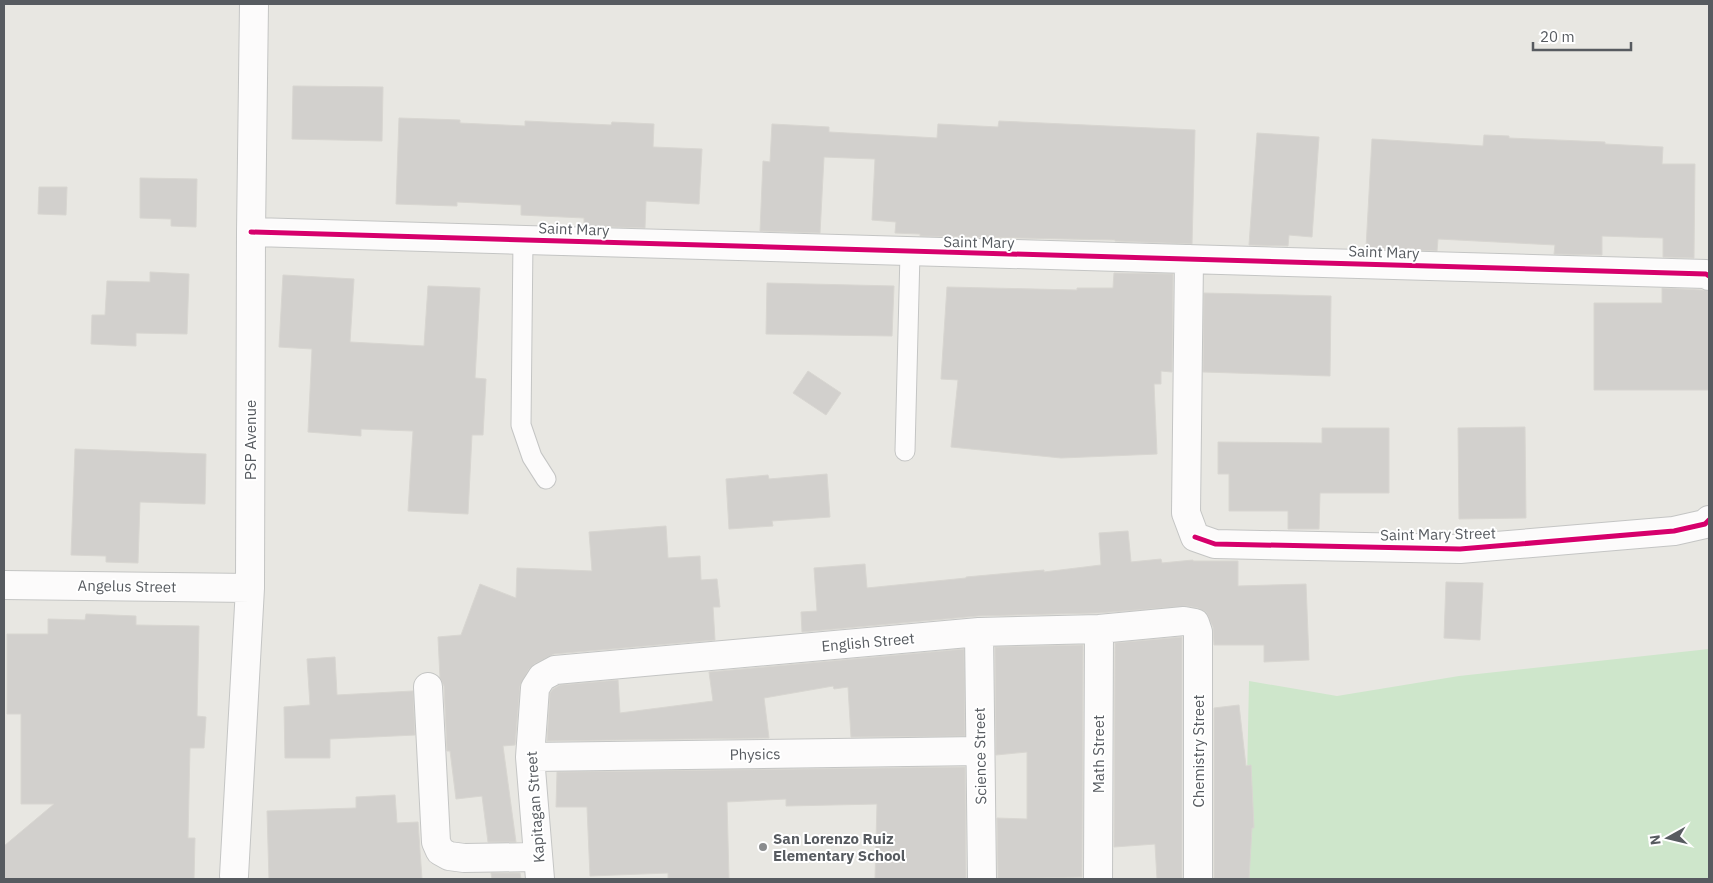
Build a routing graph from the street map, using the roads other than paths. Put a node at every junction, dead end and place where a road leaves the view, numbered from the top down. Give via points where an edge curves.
1 (254, 4) edge
2 (251, 232) junction
3 (523, 240) junction
4 (910, 252) junction
5 (1189, 259) junction
6 (1708, 275) edge
7 (905, 451) dead end
8 (546, 479) dead end
9 (1709, 520) edge
10 (4, 584) edge
11 (250, 588) junction
12 (1196, 623) joint
13 (1099, 629) junction
14 (979, 632) junction
15 (542, 677) joint
16 (428, 688) dead end
17 (980, 751) junction
18 (530, 757) junction
19 (539, 868) edge
20 (234, 876) dead end
21 (982, 879) edge
22 (1098, 879) edge
23 (1198, 879) edge

1 - 2 street, PSP Avenue
2 - 3 street, Saint Mary
2 - 11 street, PSP Avenue
3 - 4 street, Saint Mary
3 - 8 lane via 521,425 532,457
4 - 5 street, Saint Mary
4 - 7 lane
5 - 6 street, Saint Mary
5 - 9 street, Saint Mary Street via 1186,513 1195,536 1215,544 1460,549 1674,531 1705,524
10 - 11 street, Angelus Street
11 - 20 street, PSP Avenue
12 - 13 street, English Street via 1184,621
12 - 23 street, Chemistry Street
13 - 14 street, English Street
13 - 22 street, Math Street
14 - 15 street, English Street via 555,670
14 - 17 street, Science Street
15 - 18 street, Kapitagan Street via 535,688
16 - 19 street via 436,842 440,851 449,856
17 - 18 street, Physics
17 - 21 street, Science Street
18 - 19 street, Kapitagan Street

